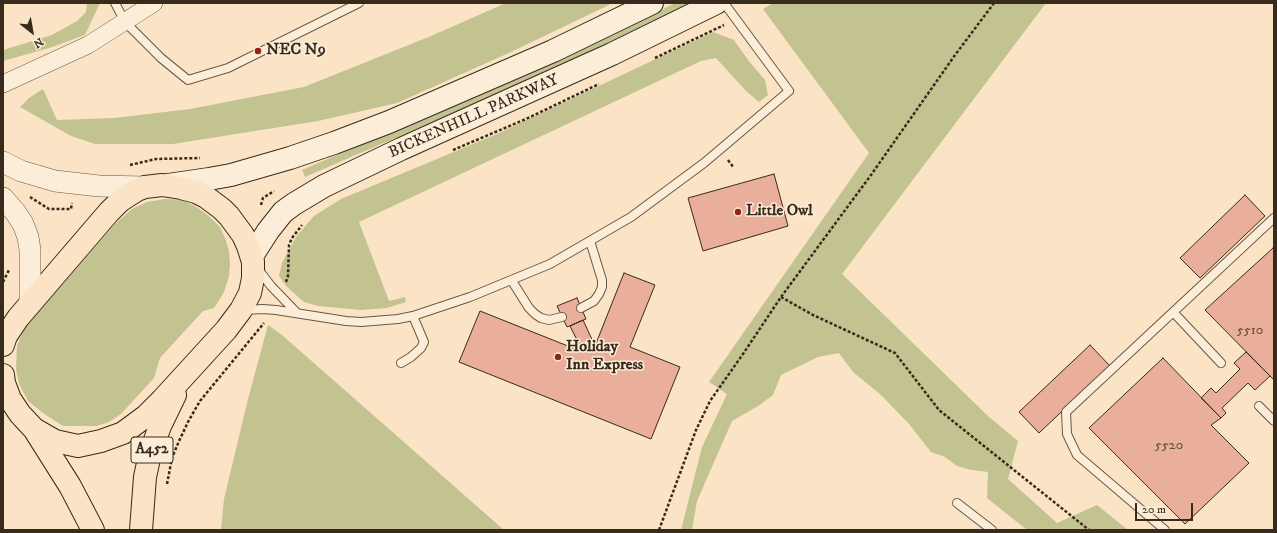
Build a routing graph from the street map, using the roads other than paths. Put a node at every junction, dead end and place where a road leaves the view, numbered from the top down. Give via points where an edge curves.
1 (115, 3) edge
2 (154, 3) edge
3 (359, 3) edge
4 (652, 3) edge
5 (716, 3) edge
6 (724, 3) edge
7 (125, 22) junction
8 (3, 84) edge
9 (3, 162) edge
10 (154, 186) junction
11 (3, 198) edge
12 (1274, 218) edge
13 (590, 242) junction
14 (253, 259) junction
15 (512, 281) junction
16 (581, 308) dead end
17 (241, 310) junction
18 (17, 313) edge
19 (297, 313) junction
20 (1174, 313) junction
21 (413, 316) junction
22 (562, 317) dead end
23 (3, 345) edge
24 (401, 363) dead end
25 (1221, 363) dead end
26 (3, 375) edge
27 (184, 376) junction
28 (3, 404) edge
29 (1259, 406) dead end
30 (1274, 421) edge
31 (31, 426) junction
32 (957, 503) dead end
33 (93, 530) edge
34 (141, 530) edge
35 (992, 530) edge
36 (1165, 530) edge

1 - 7 lane
2 - 7 street
3 - 7 lane via 228,68 188,80 161,58
4 - 10 main road, BICKENHILL PARKWAY via 553,51 334,143 231,175
5 - 14 main road, BICKENHILL PARKWAY via 612,54 401,149 304,197 284,212 268,231
6 - 13 lane via 790,91 704,163 631,217
7 - 8 street via 88,45
9 - 10 street via 21,171 56,181 99,186
10 - 14 highway via 181,188 206,197 222,209 240,230
10 - 18 highway via 137,190 120,201
11 - 18 street via 23,224 30,250
12 - 20 lane
13 - 15 lane
13 - 16 lane via 602,287 594,300
14 - 17 highway via 252,286
14 - 19 lane via 278,294
15 - 21 lane
15 - 22 lane via 535,314 548,320
17 - 19 lane
17 - 27 highway
18 - 23 highway
19 - 21 lane via 346,322
20 - 25 lane
20 - 36 lane via 1066,412 1067,434 1077,455
21 - 24 lane via 424,342 421,348
26 - 31 highway via 10,399
27 - 31 highway via 134,426 101,441 78,446 70,445 56,441
27 - 34 highway, A452 via 160,426 150,454 145,477
28 - 31 highway
29 - 30 lane
31 - 33 highway via 82,506
32 - 35 lane

